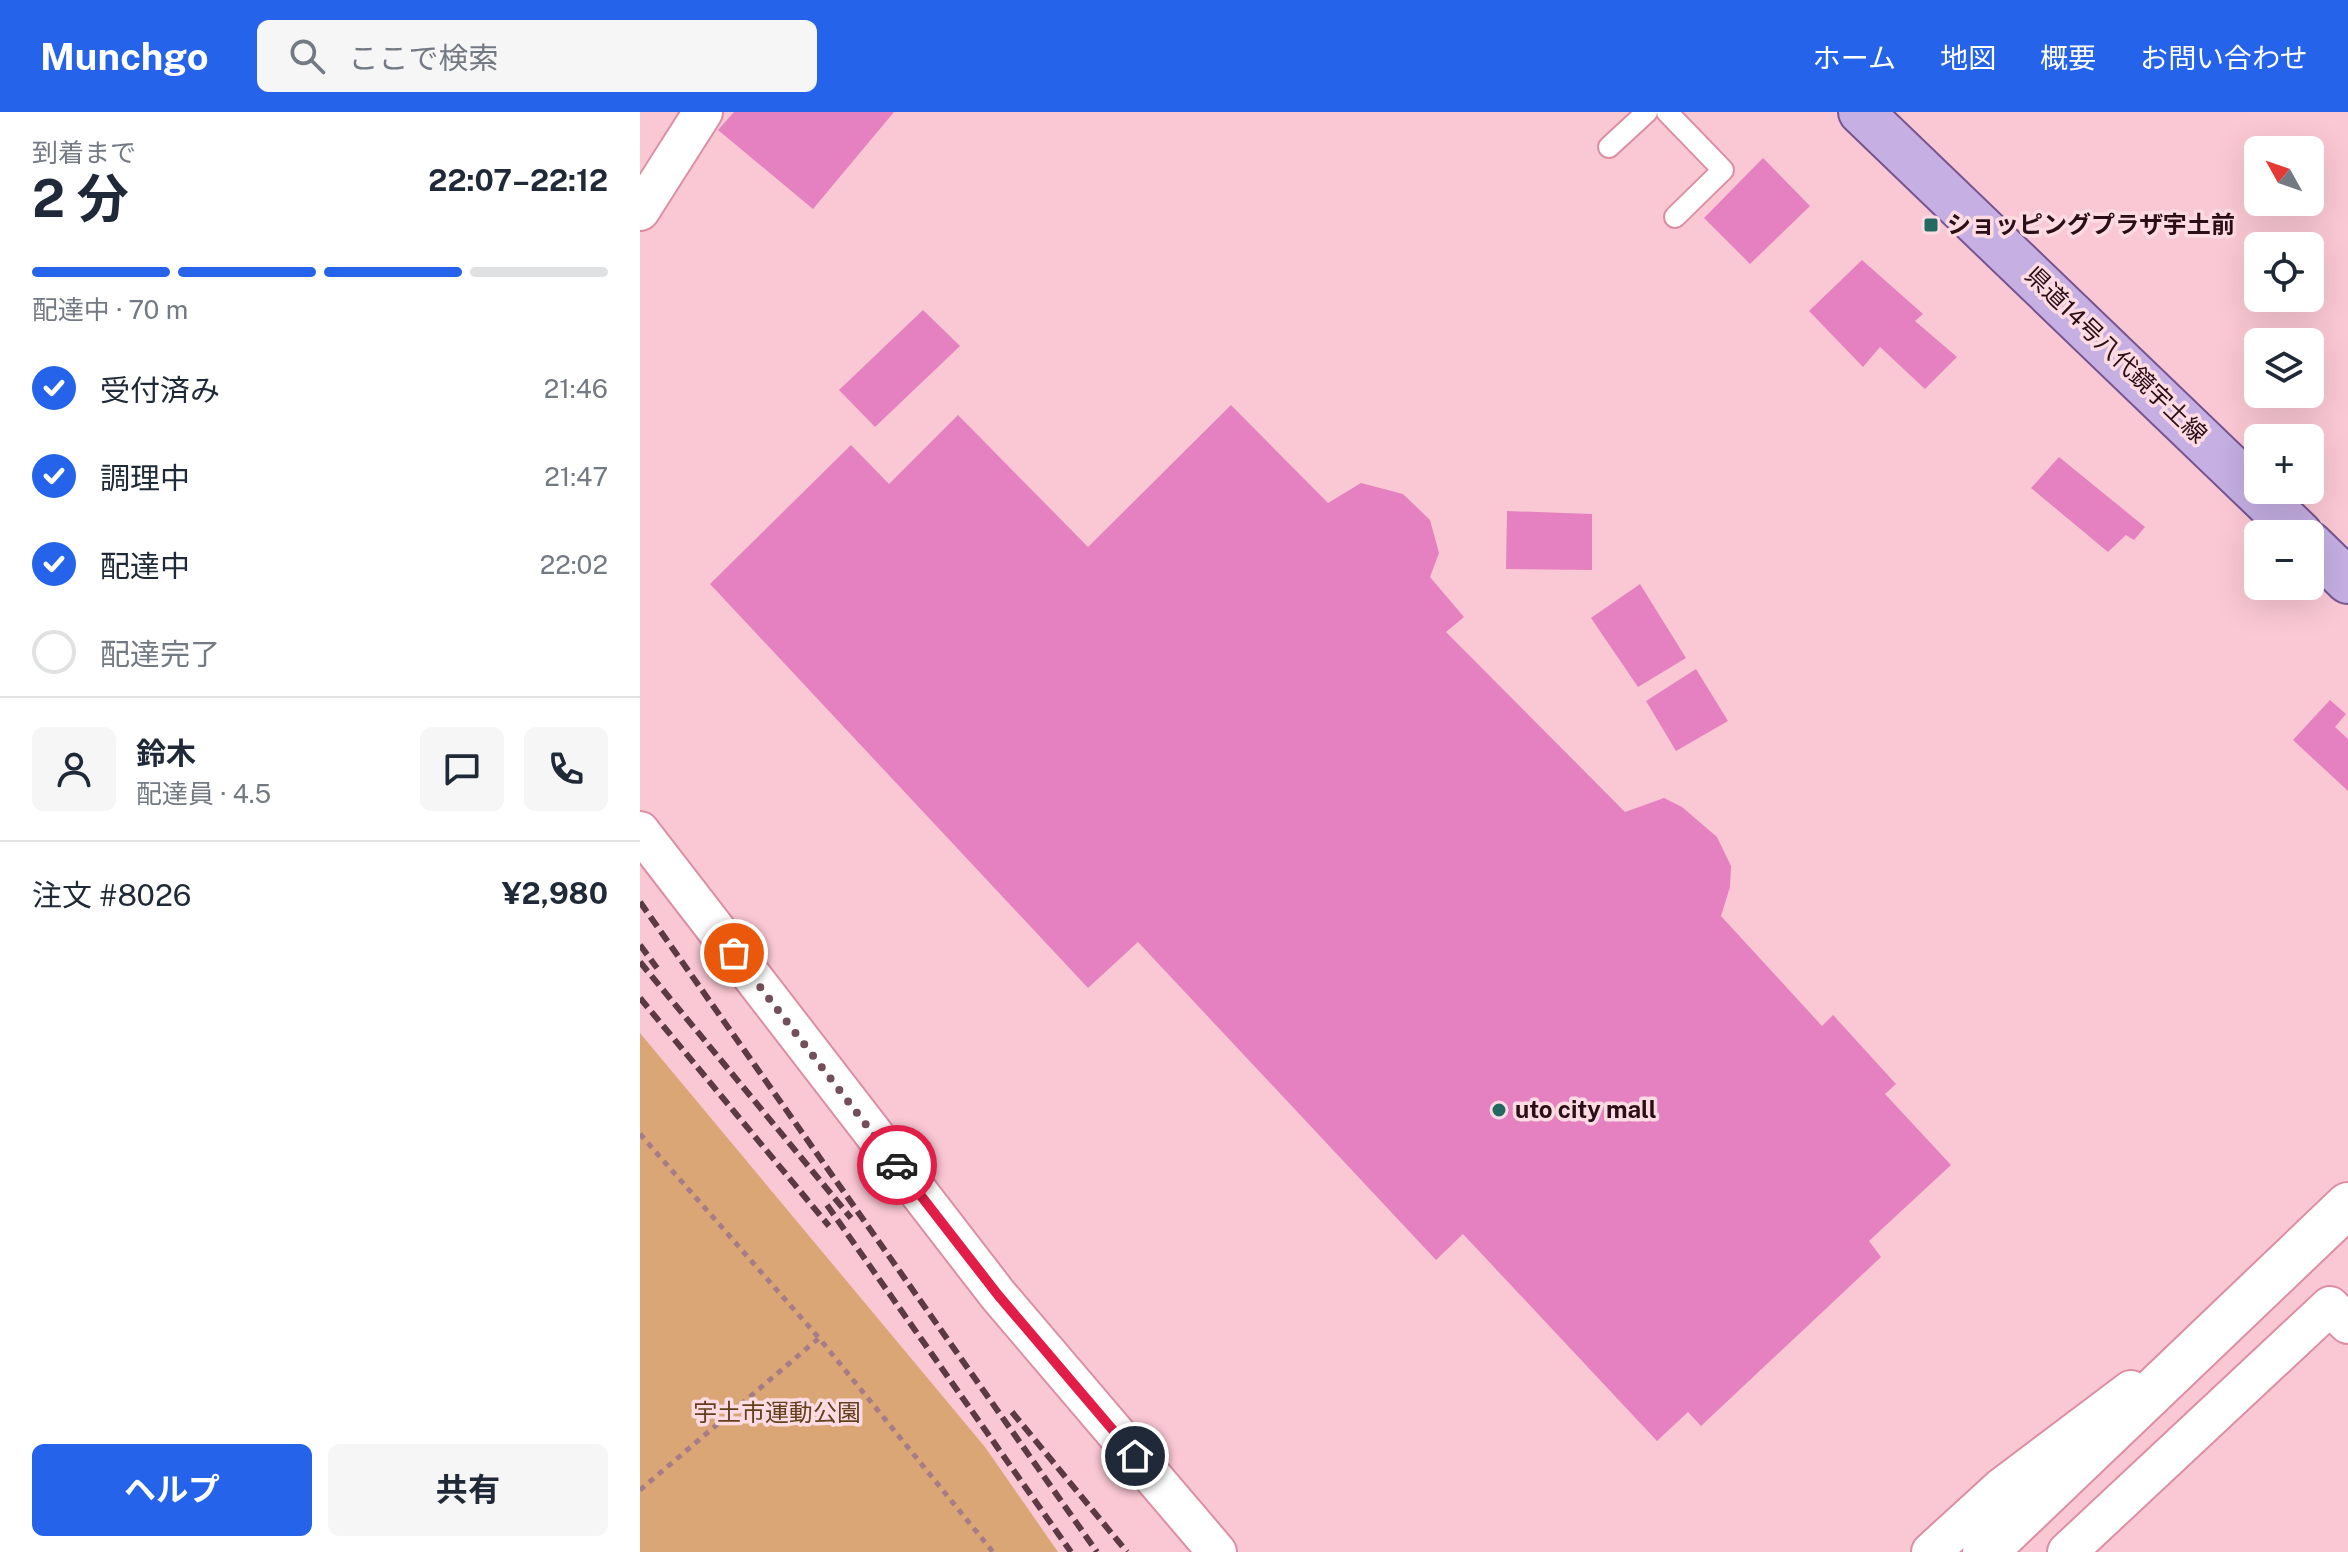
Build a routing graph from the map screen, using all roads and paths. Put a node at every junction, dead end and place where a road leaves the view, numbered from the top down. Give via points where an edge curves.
1 (703, 112) edge
2 (1647, 112) edge
3 (1667, 112) edge
4 (1861, 112) edge
5 (1609, 147) dead end
6 (640, 211) edge
7 (1675, 217) dead end
8 (2285, 520) edge
9 (2324, 558) edge
10 (2348, 581) edge
11 (640, 831) edge
12 (640, 1134) edge
13 (2348, 1205) edge
14 (2252, 1299) junction
15 (2348, 1324) edge
16 (819, 1338) junction
17 (640, 1490) edge
18 (993, 1552) edge
19 (1217, 1552) edge
20 (1931, 1552) edge
21 (1985, 1552) edge
22 (2067, 1552) edge

1 - 6 street
2 - 5 lane
3 - 7 lane via 1723,170
4 - 8 main road, 県道14号八代鏡宇土線
9 - 10 main road
11 - 19 street via 998,1295
12 - 16 path
13 - 14 street
14 - 20 street via 2001,1488
14 - 21 street
15 - 22 street via 2330,1306
16 - 17 path
16 - 18 path

